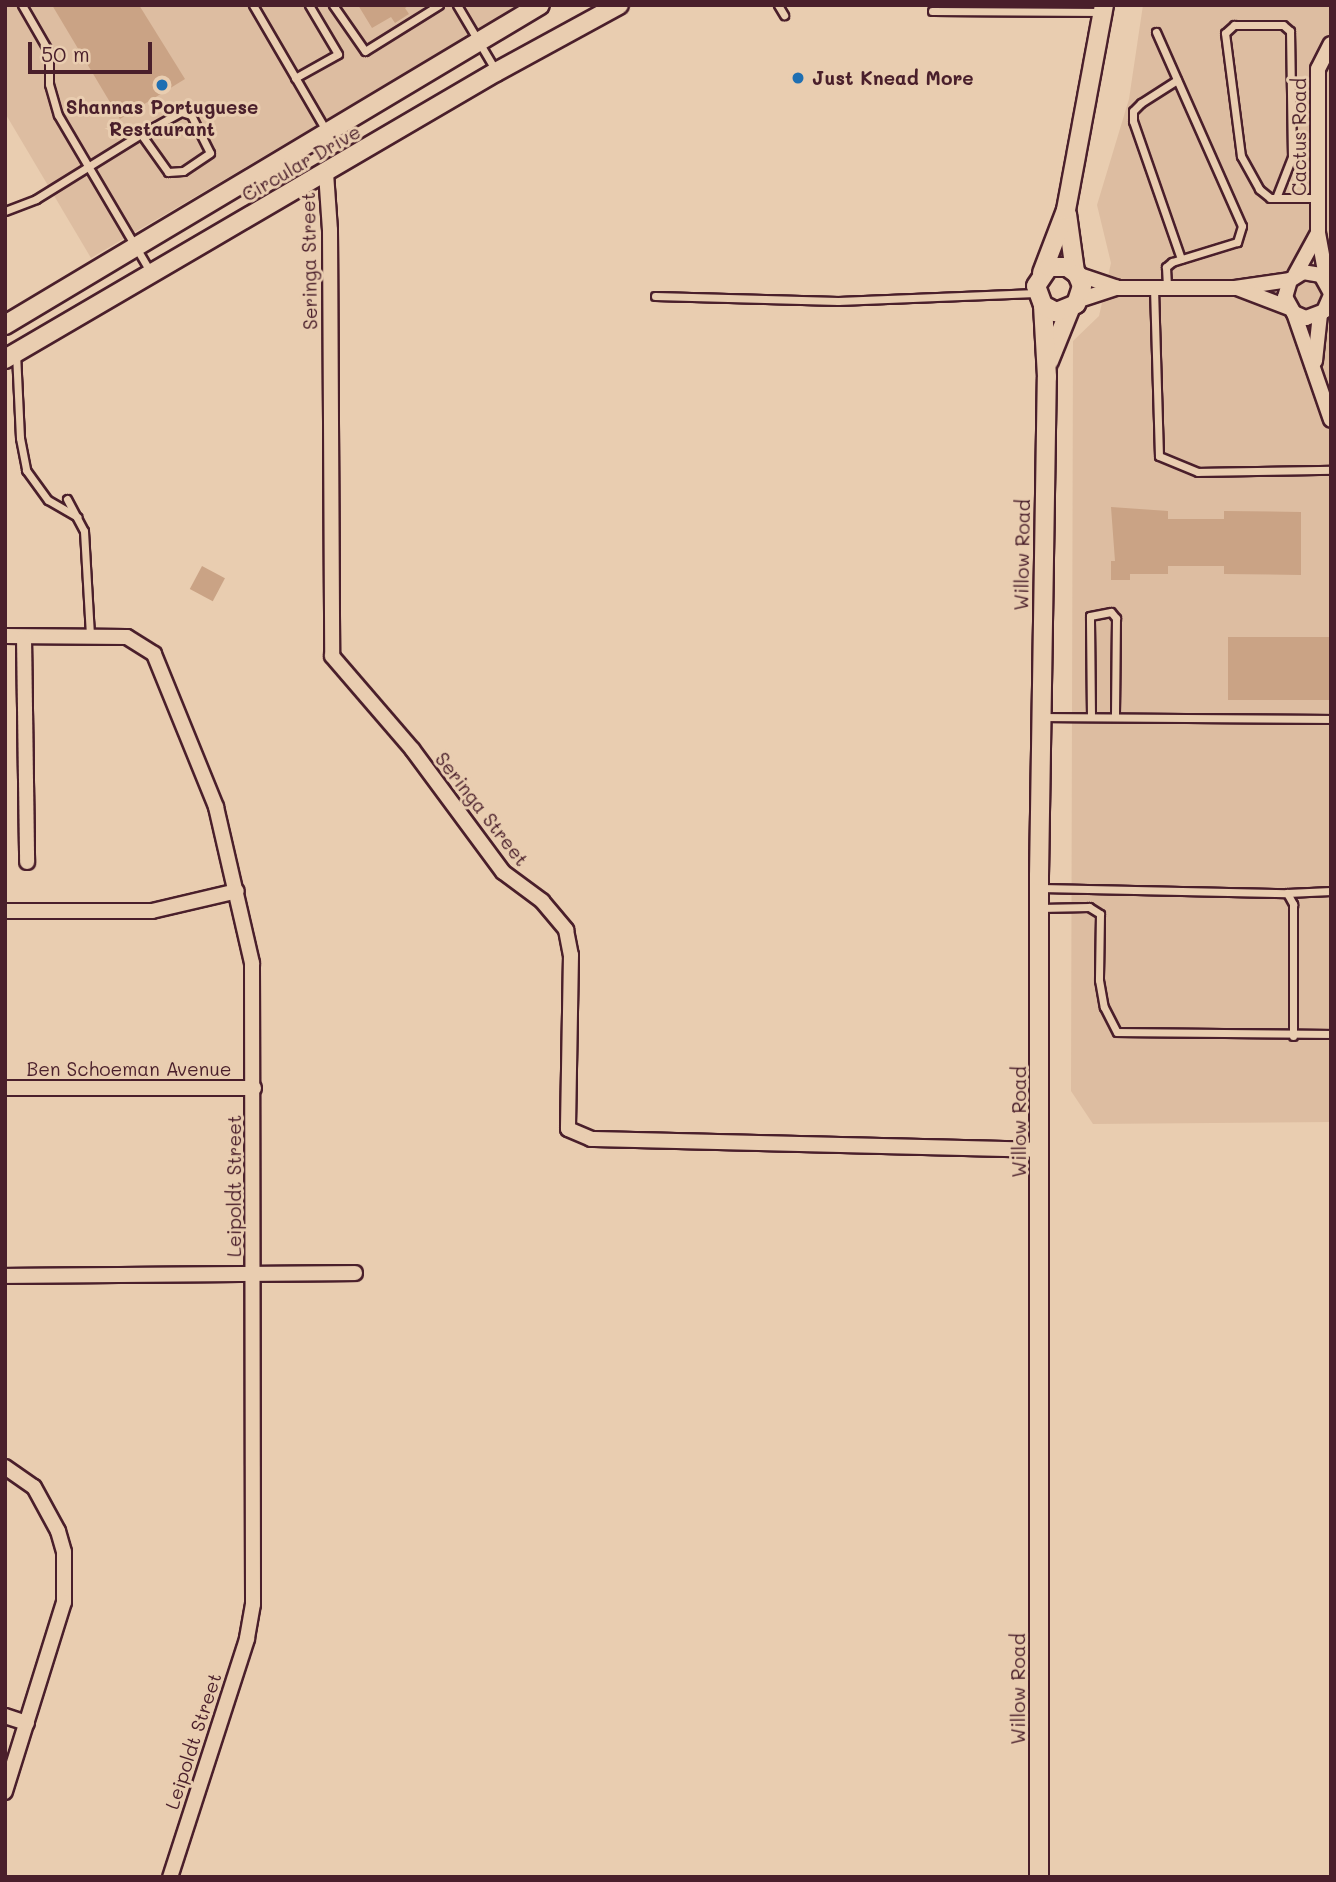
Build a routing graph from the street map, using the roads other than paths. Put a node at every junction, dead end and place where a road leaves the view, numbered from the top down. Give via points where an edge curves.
1 (22, 5) edge
2 (253, 5) edge
3 (309, 5) edge
4 (334, 5) edge
5 (439, 5) edge
6 (457, 5) edge
7 (540, 5) edge
8 (619, 5) edge
9 (778, 5) edge
10 (1104, 9) edge
11 (932, 11) dead end
12 (785, 15) dead end
13 (1156, 32) dead end
14 (479, 42) junction
15 (1331, 44) edge
16 (496, 72) junction
17 (295, 78) junction
18 (1177, 80) junction
19 (327, 133) junction
20 (141, 134) junction
21 (86, 169) junction
22 (326, 173) junction
23 (1276, 198) junction
24 (1319, 198) junction
25 (1066, 210) junction
26 (5, 211) edge
27 (1318, 233) junction
28 (134, 247) junction
29 (1181, 259) junction
30 (1042, 273) junction
31 (1076, 273) junction
32 (151, 274) junction
33 (1292, 278) junction
34 (1118, 288) junction
35 (1160, 288) junction
36 (1235, 288) junction
37 (655, 296) dead end
38 (1328, 296) edge
39 (1040, 299) junction
40 (1074, 304) junction
41 (1292, 311) junction
42 (5, 325) edge
43 (11, 356) edge
44 (1315, 366) junction
45 (1047, 368) junction
46 (1331, 420) edge
47 (1331, 470) edge
48 (67, 499) dead end
49 (78, 517) junction
50 (5, 636) edge
51 (90, 636) junction
52 (24, 637) junction
53 (1091, 716) junction
54 (1115, 716) junction
55 (1041, 717) junction
56 (1331, 719) edge
57 (27, 863) dead end
58 (1040, 888) junction
59 (237, 891) junction
60 (1331, 891) edge
61 (1287, 893) junction
62 (1040, 908) junction
63 (5, 911) edge
64 (1331, 1034) edge
65 (1293, 1036) junction
66 (5, 1088) edge
67 (254, 1088) junction
68 (1039, 1150) junction
69 (355, 1273) dead end
70 (5, 1276) edge
71 (254, 1276) junction
72 (5, 1467) edge
73 (5, 1716) edge
74 (27, 1723) junction
75 (5, 1792) edge
76 (170, 1877) edge
77 (1039, 1877) edge

1 - 21 lane via 49,52 52,98
2 - 17 lane
3 - 17 lane via 338,54
4 - 5 lane via 365,51
6 - 14 lane
7 - 14 street, Circular Drive
8 - 16 street, Circular Drive
9 - 12 lane
10 - 11 lane
10 - 25 street, Willow Road
13 - 18 lane
14 - 16 lane
14 - 19 street, Circular Drive
15 - 24 street, Cactus Road via 1318,69
16 - 22 street, Circular Drive
17 - 19 lane
18 - 29 lane via 1141,103 1133,111 1133,121
18 - 29 lane via 1242,234 1237,242
19 - 28 street, Circular Drive
20 - 20 lane via 168,172 183,171 210,153 187,112
20 - 21 lane
21 - 26 lane via 18,209
21 - 28 lane
22 - 32 street, Circular Drive
22 - 68 street, Seringa Street via 332,656 412,749 503,872 548,907 566,930 571,955 568,1129 591,1139
23 - 23 lane via 1259,189 1239,149 1225,33 1234,25 1283,25 1290,30 1292,157
23 - 24 lane
24 - 27 street, Cactus Road
25 - 30 street, Willow Road
25 - 31 street, Willow Road
27 - 33 street, Cactus Road
27 - 38 street, Cactus Road
28 - 32 lane
28 - 42 street, Circular Drive
29 - 35 lane via 1167,267
30 - 31 street via 1058,266
30 - 39 street, Willow Road
31 - 34 street
31 - 40 street, Willow Road via 1082,286
32 - 43 street, Circular Drive
33 - 36 street
33 - 38 street via 1312,272
33 - 41 street via 1285,291
34 - 35 street
34 - 40 street
35 - 36 street
35 - 47 lane via 1159,456 1198,472
36 - 41 street
37 - 39 lane via 838,301
38 - 41 street via 1306,318
38 - 44 street, Cactus Road
39 - 40 street via 1056,312
39 - 45 street, Willow Road
40 - 45 street, Willow Road
41 - 44 street
43 - 49 lane via 26,470 48,500
44 - 46 street
45 - 55 street, Willow Road
48 - 49 lane
49 - 51 lane via 88,568
50 - 52 street, Leipoldt Street
51 - 52 street, Leipoldt Street
51 - 59 street, Leipoldt Street via 142,642 164,669 211,792
52 - 57 street
53 - 54 lane
53 - 54 lane via 1090,616 1111,612 1116,618
53 - 55 lane
54 - 56 lane
55 - 58 street, Willow Road
58 - 61 lane
58 - 62 street, Willow Road
59 - 63 street via 152,911
59 - 67 street, Leipoldt Street via 253,975
60 - 61 lane
61 - 65 lane via 1293,905
62 - 65 lane via 1089,906 1100,914 1099,980 1104,1007 1117,1032
62 - 68 street, Willow Road
64 - 65 lane
66 - 67 street, Ben Schoeman Avenue
67 - 71 street, Leipoldt Street
68 - 77 street, Willow Road
69 - 71 street
70 - 71 street
71 - 76 street, Leipoldt Street via 253,1604 247,1639
72 - 74 street via 34,1488 64,1552 63,1614
73 - 74 street
74 - 75 street

